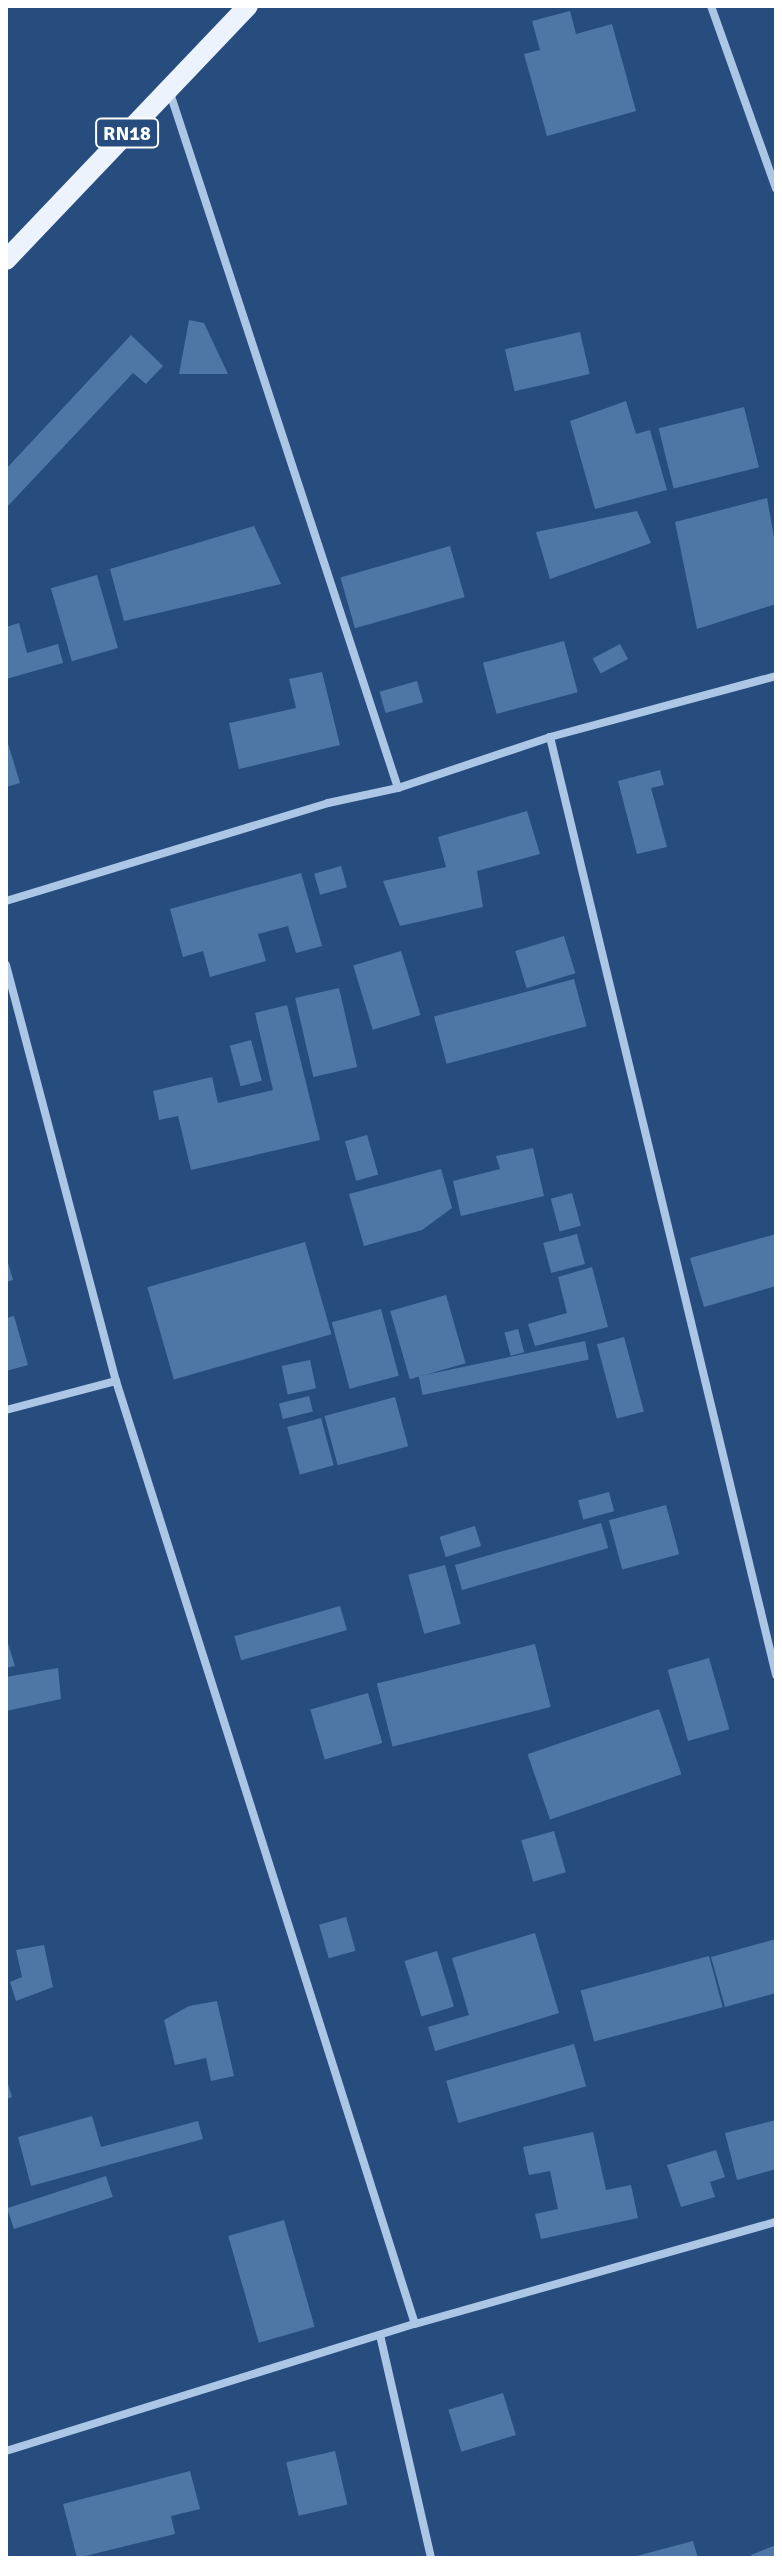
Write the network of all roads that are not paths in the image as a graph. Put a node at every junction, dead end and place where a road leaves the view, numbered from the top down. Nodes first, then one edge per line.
1 (248, 6) edge
2 (711, 6) edge
3 (169, 89) junction
4 (776, 189) edge
5 (6, 260) edge
6 (776, 676) edge
7 (550, 737) junction
8 (398, 788) junction
9 (6, 901) edge
10 (6, 965) edge
11 (116, 1381) junction
12 (6, 1410) edge
13 (776, 1675) edge
14 (776, 2222) edge
15 (415, 2324) junction
16 (380, 2335) junction
17 (6, 2451) edge
18 (431, 2558) edge

1 - 3 main road, RN18
2 - 4 street
3 - 5 main road, RN18
3 - 8 street
6 - 7 street
7 - 8 street
7 - 13 street
8 - 9 street
10 - 11 street
11 - 12 street
11 - 15 street
14 - 15 street
15 - 16 street
16 - 17 street
16 - 18 street

